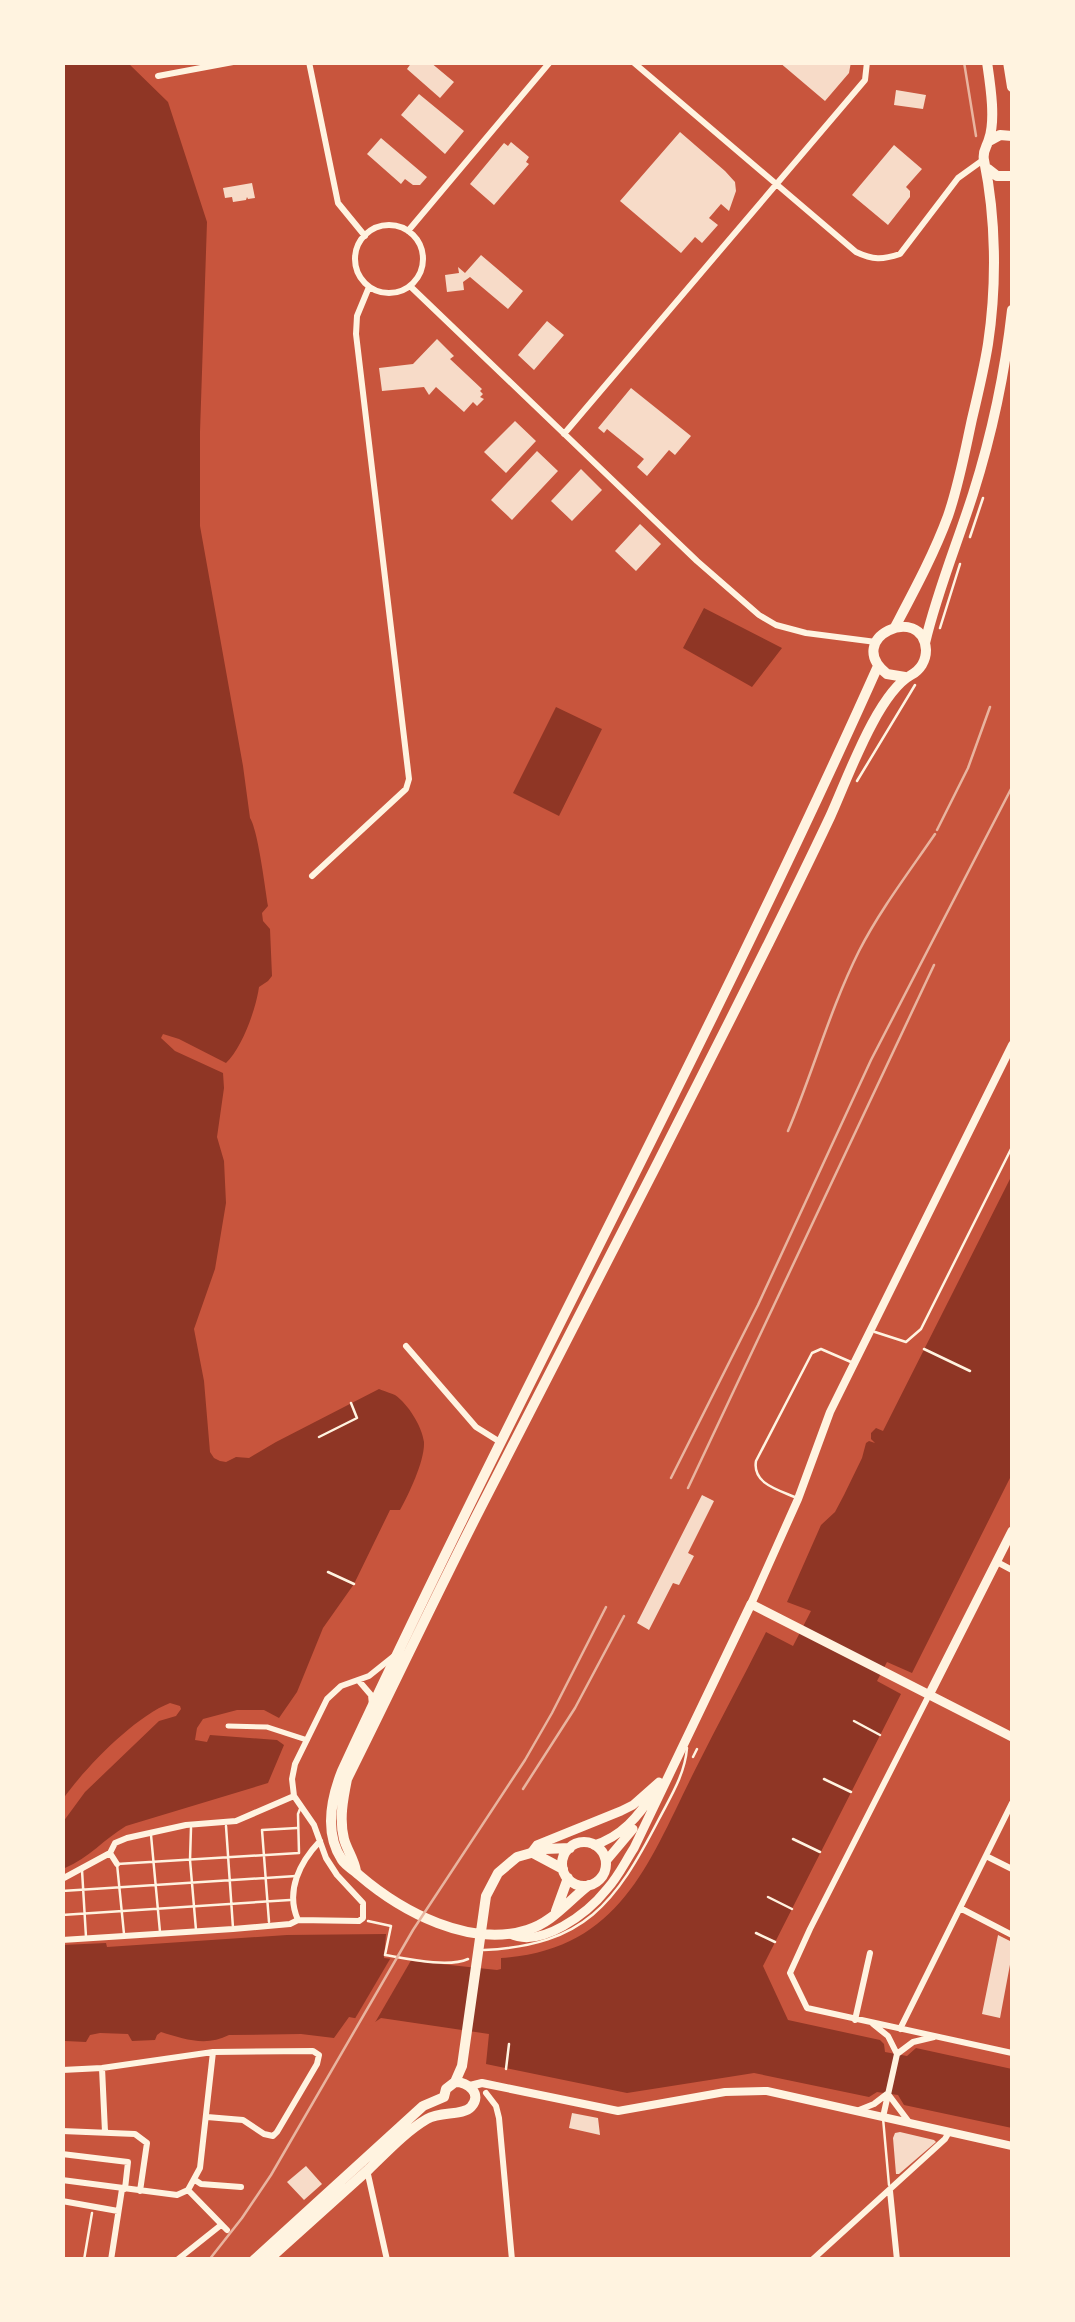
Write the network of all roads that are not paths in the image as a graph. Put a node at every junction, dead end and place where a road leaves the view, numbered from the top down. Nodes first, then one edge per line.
1 (234, 62) edge
2 (308, 62) edge
3 (550, 62) edge
4 (634, 62) edge
5 (867, 62) edge
6 (987, 62) edge
7 (1008, 62) edge
8 (158, 76) dead end
9 (1012, 87) edge
10 (1012, 136) edge
11 (989, 140) junction
12 (985, 164) junction
13 (1012, 176) edge
14 (776, 184) junction
15 (408, 231) junction
16 (364, 236) junction
17 (410, 286) junction
18 (369, 287) junction
19 (1012, 310) edge
20 (564, 434) junction
21 (895, 627) junction
22 (876, 642) junction
23 (924, 644) junction
24 (878, 666) junction
25 (905, 677) junction
26 (312, 876) dead end
27 (1012, 1045) edge
28 (1012, 1148) edge
29 (869, 1330) junction
30 (406, 1346) dead end
31 (854, 1363) junction
32 (500, 1442) junction
33 (512, 1448) junction
34 (798, 1499) junction
35 (1012, 1531) edge
36 (997, 1562) junction
37 (1012, 1570) edge
38 (751, 1604) junction
39 (399, 1652) junction
40 (720, 1672) junction
41 (369, 1676) junction
42 (362, 1683) junction
43 (387, 1690) junction
44 (929, 1695) junction
45 (372, 1706) junction
46 (228, 1726) dead end
47 (1012, 1737) edge
48 (306, 1740) junction
49 (686, 1740) junction
50 (659, 1782) junction
51 (294, 1796) junction
52 (1012, 1803) edge
53 (302, 1806) junction
54 (651, 1808) junction
55 (226, 1824) junction
56 (192, 1826) junction
57 (298, 1828) junction
58 (151, 1833) junction
59 (320, 1841) junction
60 (594, 1844) junction
61 (570, 1848) junction
62 (531, 1852) junction
63 (110, 1853) junction
64 (264, 1855) junction
65 (986, 1856) junction
66 (229, 1857) junction
67 (190, 1860) junction
68 (606, 1861) junction
69 (154, 1862) junction
70 (117, 1864) junction
71 (82, 1868) junction
72 (1012, 1870) edge
73 (356, 1872) junction
74 (565, 1874) junction
75 (296, 1876) junction
76 (266, 1878) junction
77 (62, 1879) edge
78 (230, 1881) junction
79 (191, 1883) junction
80 (589, 1885) junction
81 (156, 1886) junction
82 (119, 1888) junction
83 (62, 1890) edge
84 (84, 1890) junction
85 (293, 1900) junction
86 (268, 1901) junction
87 (232, 1904) junction
88 (194, 1906) junction
89 (960, 1908) junction
90 (158, 1909) junction
91 (122, 1912) junction
92 (556, 1912) junction
93 (85, 1914) junction
94 (62, 1915) edge
95 (298, 1920) junction
96 (269, 1926) junction
97 (233, 1929) junction
98 (196, 1931) junction
99 (160, 1933) junction
100 (510, 1934) junction
101 (1012, 1935) edge
102 (124, 1936) junction
103 (86, 1938) junction
104 (62, 1940) edge
105 (870, 1952) dead end
106 (477, 1957) junction
107 (855, 2020) junction
108 (872, 2023) junction
109 (900, 2029) junction
110 (940, 2036) junction
111 (213, 2052) junction
112 (1012, 2053) edge
113 (897, 2054) junction
114 (102, 2068) junction
115 (62, 2070) edge
116 (463, 2083) junction
117 (498, 2086) junction
118 (888, 2093) junction
119 (480, 2096) junction
120 (444, 2097) junction
121 (453, 2111) junction
122 (858, 2111) junction
123 (883, 2117) junction
124 (207, 2118) junction
125 (909, 2122) junction
126 (62, 2130) edge
127 (105, 2132) junction
128 (949, 2132) junction
129 (1012, 2146) edge
130 (62, 2154) edge
131 (368, 2170) junction
132 (62, 2180) edge
133 (195, 2180) junction
134 (241, 2187) dead end
135 (123, 2189) junction
136 (188, 2190) junction
137 (890, 2190) junction
138 (140, 2191) junction
139 (62, 2201) edge
140 (118, 2211) junction
141 (260, 2259) edge
142 (112, 2260) edge
143 (177, 2260) edge
144 (388, 2260) edge
145 (512, 2260) edge
146 (812, 2260) edge
147 (897, 2260) edge

1 - 8 street
2 - 16 street
3 - 15 street
4 - 14 street
5 - 14 street
6 - 11 main road
7 - 9 main road
10 - 11 main road
11 - 12 main road
12 - 13 main road
12 - 14 street
12 - 21 main road
14 - 20 street
15 - 16 street
15 - 17 street
16 - 18 street
17 - 18 street
17 - 20 street
18 - 26 street
19 - 23 main road
20 - 22 street
21 - 22 main road
21 - 23 main road
22 - 24 main road
23 - 25 main road
24 - 25 main road
24 - 32 main road
25 - 33 main road
27 - 29 street
28 - 29 lane
29 - 31 street
30 - 32 street
31 - 34 street
31 - 34 lane
32 - 33 main road
32 - 39 main road
33 - 43 main road
34 - 38 street
35 - 36 main road
36 - 37 street
36 - 44 main road
38 - 40 main road
38 - 44 main road
39 - 41 street
39 - 43 main road
40 - 49 main road
40 - 50 main road
41 - 42 street
41 - 43 street
42 - 43 street
42 - 45 street
42 - 48 street
43 - 45 main road
43 - 73 main road
44 - 47 main road
44 - 107 street
45 - 73 main road
46 - 48 street
48 - 51 street
49 - 54 main road
49 - 106 lane
50 - 60 main road
50 - 62 main road
51 - 53 street
51 - 55 street
52 - 65 street
53 - 57 lane
53 - 59 street
54 - 68 main road
54 - 100 main road
55 - 56 street
55 - 66 lane
56 - 58 street
56 - 67 lane
57 - 64 lane
57 - 64 lane
58 - 63 street
58 - 69 lane
59 - 75 street
59 - 95 street
60 - 61 main road
60 - 68 main road
61 - 62 main road
61 - 74 main road
62 - 74 main road
62 - 106 main road
63 - 70 street
63 - 71 street
64 - 66 lane
64 - 76 lane
65 - 72 street
65 - 89 street
66 - 67 lane
66 - 78 lane
67 - 69 lane
67 - 79 lane
68 - 80 main road
69 - 70 lane
69 - 81 lane
70 - 82 lane
71 - 77 street
71 - 84 lane
73 - 100 main road
74 - 80 main road
74 - 92 main road
75 - 76 lane
75 - 85 street
76 - 78 lane
76 - 86 lane
78 - 79 lane
78 - 87 lane
79 - 81 lane
79 - 88 lane
80 - 92 main road
81 - 82 lane
81 - 90 lane
82 - 84 lane
82 - 91 lane
83 - 84 lane
84 - 93 lane
85 - 86 lane
85 - 95 street
86 - 87 lane
86 - 96 lane
87 - 88 lane
87 - 97 lane
88 - 90 lane
88 - 98 lane
89 - 101 street
89 - 109 street
90 - 91 lane
90 - 99 lane
91 - 93 lane
91 - 102 lane
92 - 100 main road
93 - 94 lane
93 - 103 lane
95 - 96 street
96 - 97 street
97 - 98 street
98 - 99 street
99 - 102 street
102 - 103 street
103 - 104 street
105 - 107 street
106 - 116 main road
107 - 108 street
108 - 109 street
108 - 113 street
109 - 110 street
110 - 112 street
110 - 113 street
111 - 114 street
111 - 124 street
111 - 124 street
113 - 118 street
114 - 115 street
114 - 127 street
116 - 117 street
116 - 119 main road
116 - 120 main road
117 - 119 street
117 - 122 street
118 - 122 street
118 - 123 street
118 - 125 street
119 - 121 main road
119 - 145 street
120 - 121 main road
120 - 141 main road
121 - 131 main road
122 - 123 street
123 - 125 street
123 - 137 lane
124 - 133 street
125 - 128 street
126 - 127 street
127 - 138 street
128 - 129 street
128 - 137 street
130 - 135 street
131 - 141 main road
131 - 144 street
132 - 135 street
133 - 134 street
133 - 136 street
135 - 138 street
135 - 140 street
136 - 138 street
136 - 143 street
137 - 146 street
137 - 147 street
139 - 140 street
140 - 142 street

